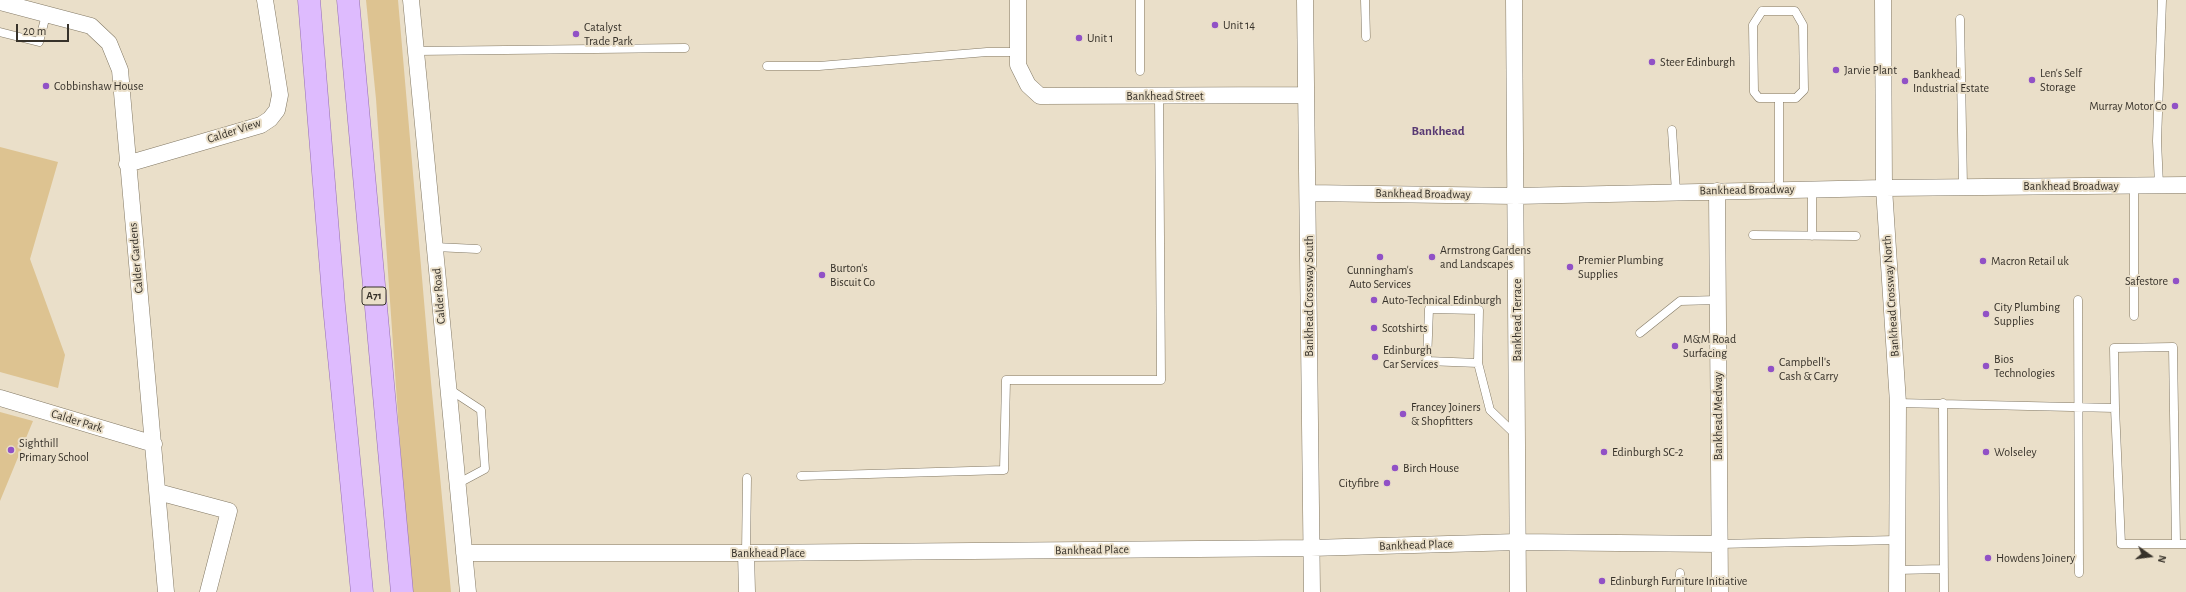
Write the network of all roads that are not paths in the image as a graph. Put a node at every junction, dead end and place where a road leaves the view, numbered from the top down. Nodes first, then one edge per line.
1 (266, 0) edge
2 (309, 0) edge
3 (348, 0) edge
4 (411, 0) edge
5 (1018, 0) edge
6 (1140, 0) edge
7 (1305, 0) edge
8 (1366, 0) edge
9 (1514, 0) edge
10 (1883, 0) edge
11 (2162, 0) edge
12 (0, 2) edge
13 (46, 15) junction
14 (1960, 19) dead end
15 (0, 32) edge
16 (1366, 37) dead end
17 (686, 48) dead end
18 (416, 51) junction
19 (1018, 52) junction
20 (767, 66) dead end
21 (1140, 71) dead end
22 (1306, 95) junction
23 (1159, 96) junction
24 (1780, 98) junction
25 (1672, 130) dead end
26 (127, 164) junction
27 (2159, 185) junction
28 (2186, 185) edge
29 (2134, 186) junction
30 (1963, 187) junction
31 (1884, 188) junction
32 (1812, 189) junction
33 (1779, 190) junction
34 (1717, 191) junction
35 (1676, 192) junction
36 (1308, 193) junction
37 (1516, 196) junction
38 (1753, 235) dead end
39 (1812, 236) junction
40 (1856, 236) dead end
41 (435, 247) junction
42 (477, 248) dead end
43 (1718, 300) junction
44 (2078, 300) dead end
45 (2134, 316) dead end
46 (1640, 333) dead end
47 (1478, 363) junction
48 (448, 388) junction
49 (0, 398) edge
50 (1898, 403) junction
51 (1943, 403) junction
52 (2080, 408) junction
53 (2116, 408) junction
54 (1517, 436) junction
55 (154, 444) junction
56 (801, 476) dead end
57 (747, 478) dead end
58 (457, 484) junction
59 (158, 492) junction
60 (1896, 540) junction
61 (1517, 542) junction
62 (1719, 544) junction
63 (2176, 544) junction
64 (2186, 544) edge
65 (1311, 548) junction
66 (464, 553) junction
67 (746, 554) junction
68 (1944, 569) junction
69 (1896, 570) junction
70 (1680, 573) dead end
71 (2079, 573) dead end
72 (166, 592) edge
73 (208, 592) edge
74 (362, 592) edge
75 (402, 592) edge
76 (468, 592) edge
77 (747, 592) edge
78 (1312, 592) edge
79 (1518, 592) edge
80 (1680, 592) edge
81 (1720, 592) edge
82 (1897, 592) edge
83 (1944, 592) edge

1 - 26 street, Calder View
2 - 74 main road
3 - 75 main road, A71
4 - 18 street, Calder Road
5 - 19 street
6 - 21 lane
7 - 22 street, Bankhead Crossway South
8 - 16 lane
9 - 37 street, Bankhead Terrace
10 - 31 street, Bankhead Crossway North
11 - 27 lane
12 - 13 street, Calder Gardens
13 - 15 lane
13 - 26 street, Calder Gardens
14 - 30 lane
17 - 18 lane
18 - 41 street, Calder Road
19 - 20 lane
19 - 23 street, Bankhead Street
22 - 23 street, Bankhead Street
22 - 36 street, Bankhead Crossway South
23 - 56 lane
24 - 24 lane
24 - 33 lane
25 - 35 lane
26 - 55 street, Calder Gardens
27 - 28 street, Bankhead Broadway
27 - 29 street, Bankhead Broadway
29 - 30 street, Bankhead Broadway
29 - 45 lane
30 - 31 street, Bankhead Broadway
31 - 32 street, Bankhead Broadway
31 - 50 street, Bankhead Crossway North
32 - 33 street, Bankhead Broadway
32 - 39 lane
33 - 34 street, Bankhead Broadway
34 - 35 street, Bankhead Broadway
34 - 43 street, Bankhead Medway
35 - 37 street, Bankhead Broadway
36 - 37 street, Bankhead Broadway
36 - 65 street, Bankhead Crossway South
37 - 54 street, Bankhead Terrace
38 - 39 lane
39 - 40 lane
41 - 42 lane
41 - 48 street, Calder Road
43 - 46 lane
43 - 62 street, Bankhead Medway
44 - 52 lane
47 - 47 lane
47 - 54 lane
48 - 58 street, Calder Road
48 - 58 lane
49 - 55 street, Calder Park
50 - 51 lane
50 - 60 street, Bankhead Crossway North
51 - 52 lane
51 - 68 lane
52 - 53 lane
52 - 71 lane
53 - 63 lane
53 - 63 lane
54 - 61 street, Bankhead Terrace
55 - 59 street, Calder Gardens
57 - 67 lane
58 - 66 street, Calder Road
59 - 72 street, Calder Gardens
59 - 73 street
60 - 62 lane
60 - 69 street, Bankhead Crossway North
61 - 62 street, Bankhead Place
61 - 65 street, Bankhead Place
61 - 79 street, Bankhead Terrace
62 - 81 street, Bankhead Medway
63 - 64 lane
65 - 67 street, Bankhead Place
65 - 78 street, Bankhead Crossway South
66 - 67 street, Bankhead Place
66 - 76 street, Calder Road
67 - 77 street
68 - 69 lane
68 - 83 lane
69 - 82 street, Bankhead Crossway North
70 - 80 lane

